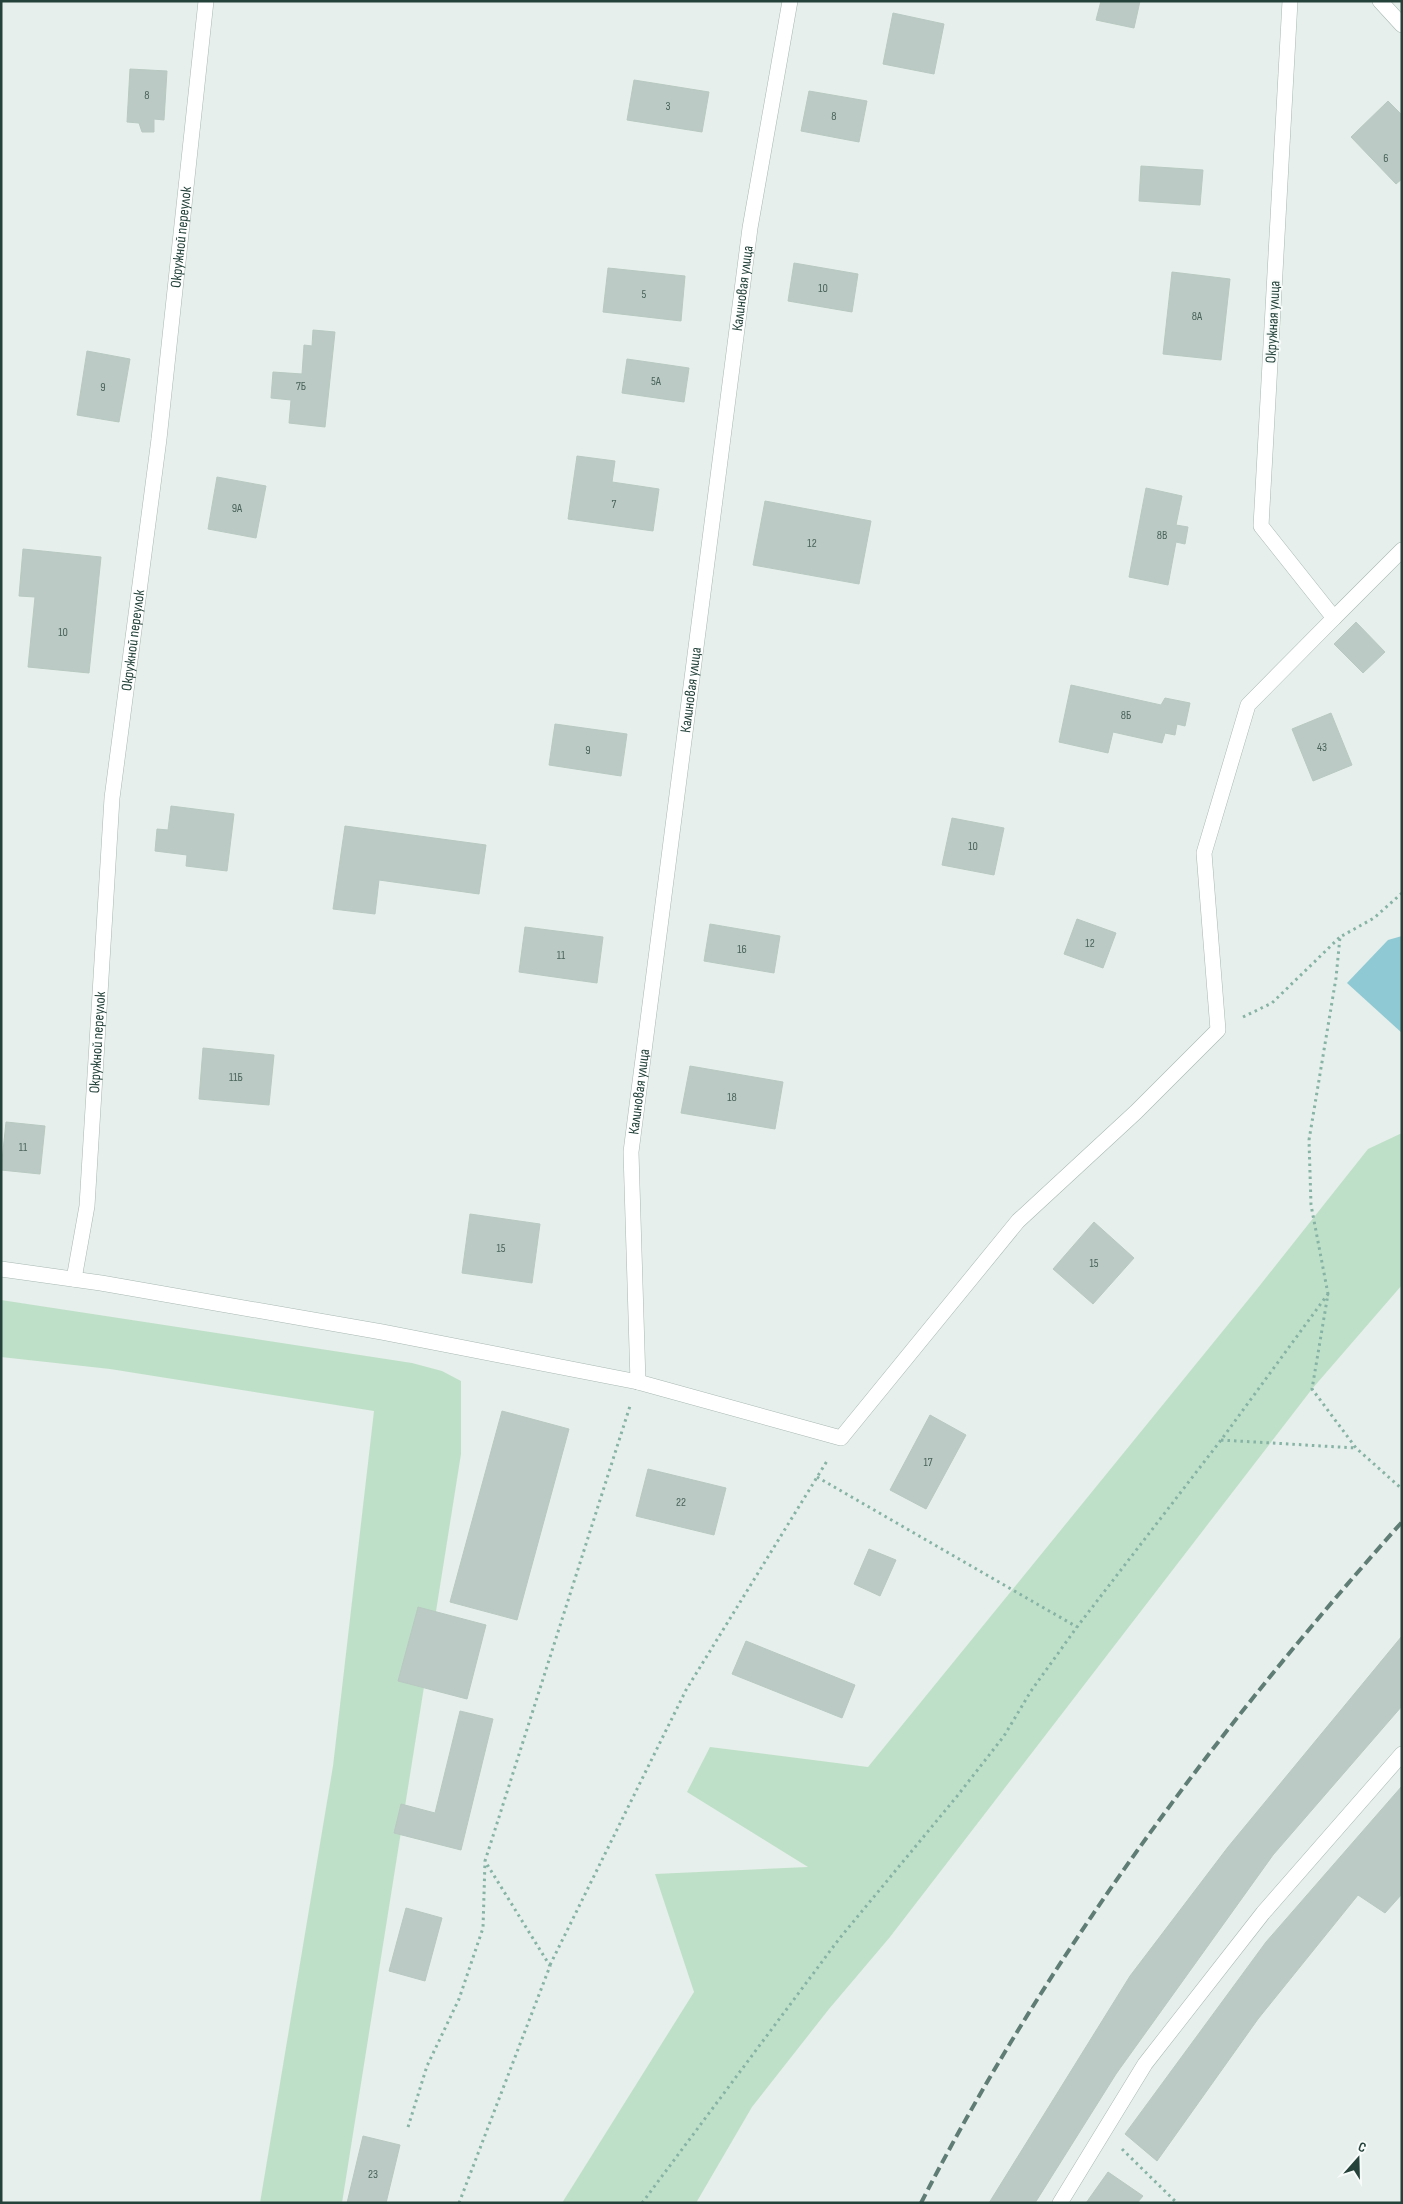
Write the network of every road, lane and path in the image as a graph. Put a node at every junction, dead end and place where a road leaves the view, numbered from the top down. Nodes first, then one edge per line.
1 (206, 1) edge
2 (790, 1) edge
3 (1290, 1) edge
4 (1380, 1) edge
5 (1402, 25) edge
6 (1402, 550) edge
7 (1334, 618) junction
8 (1402, 893) edge
9 (1340, 937) junction
10 (1218, 1030) junction
11 (1, 1269) edge
12 (74, 1279) junction
13 (1328, 1294) junction
14 (638, 1382) junction
15 (841, 1438) junction
16 (1221, 1440) junction
17 (1356, 1448) junction
18 (817, 1477) junction
19 (1402, 1489) edge
20 (1077, 1627) junction
21 (1402, 1754) edge
22 (485, 1861) junction
23 (550, 1966) junction
24 (408, 2127) dead end
25 (1104, 2131) junction
26 (459, 2203) edge
27 (642, 2203) edge
28 (1060, 2203) edge
29 (1177, 2203) edge

1 - 12 street, Окружной переулок
2 - 14 street, Калиновая улица
3 - 7 street, Окружная улица
4 - 5 street
6 - 7 street
7 - 10 street
8 - 9 path
9 - 10 path
9 - 13 path
10 - 15 street
11 - 12 street
12 - 14 street
13 - 16 path
13 - 17 path
14 - 15 street
14 - 22 path
15 - 18 path
16 - 17 path
16 - 20 path
17 - 19 path
18 - 20 path
18 - 23 path
20 - 27 path
21 - 25 street
22 - 23 path
22 - 24 path
23 - 26 path
25 - 28 street
25 - 29 path

